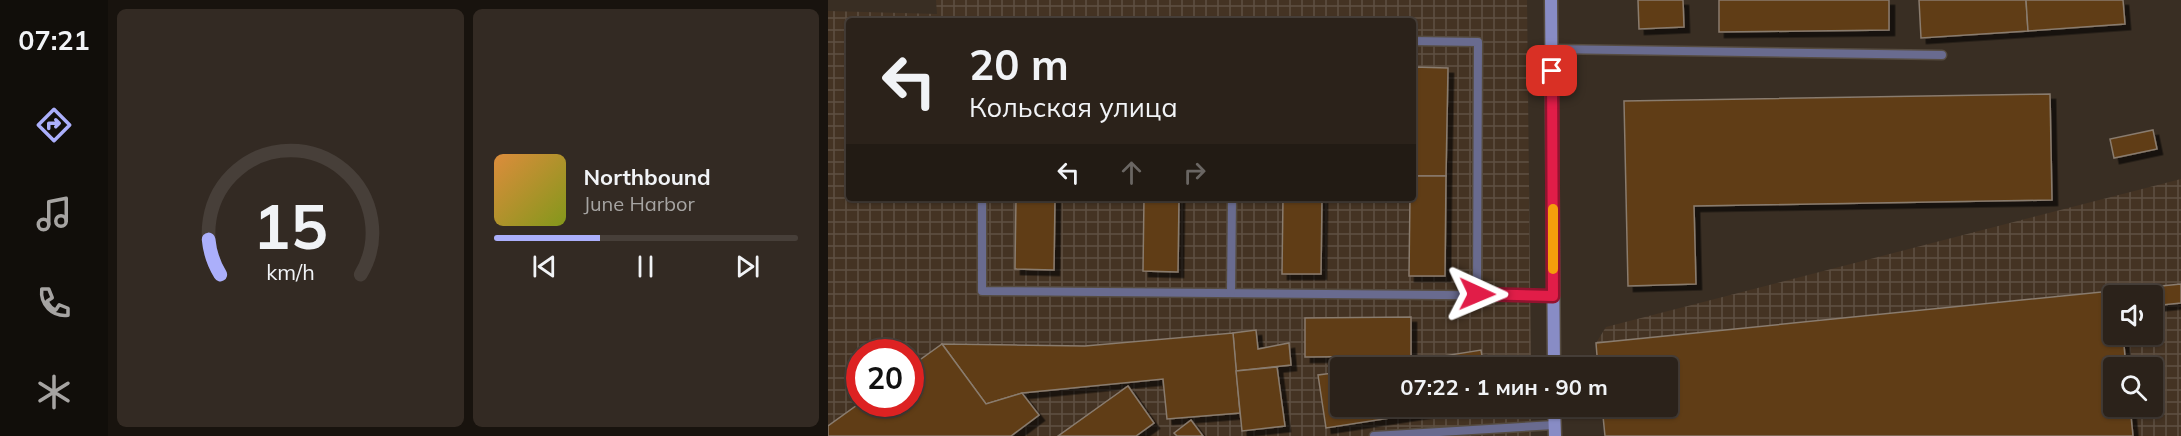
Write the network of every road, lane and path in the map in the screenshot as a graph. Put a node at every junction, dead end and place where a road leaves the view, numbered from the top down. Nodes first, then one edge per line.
1 (1551, 0) edge
2 (1416, 41) edge
3 (1552, 49) junction
4 (1942, 55) dead end
5 (982, 201) edge
6 (1232, 201) edge
7 (1232, 293) junction
8 (1477, 294) junction
9 (1553, 296) junction
10 (1554, 357) edge
11 (1554, 431) edge
12 (1388, 435) edge
13 (1374, 436) edge

1 - 3 main road
2 - 8 lane
3 - 4 lane
3 - 9 main road
5 - 7 lane
6 - 7 lane
7 - 8 lane
8 - 9 lane
9 - 10 main road
11 - 12 lane
12 - 13 lane

